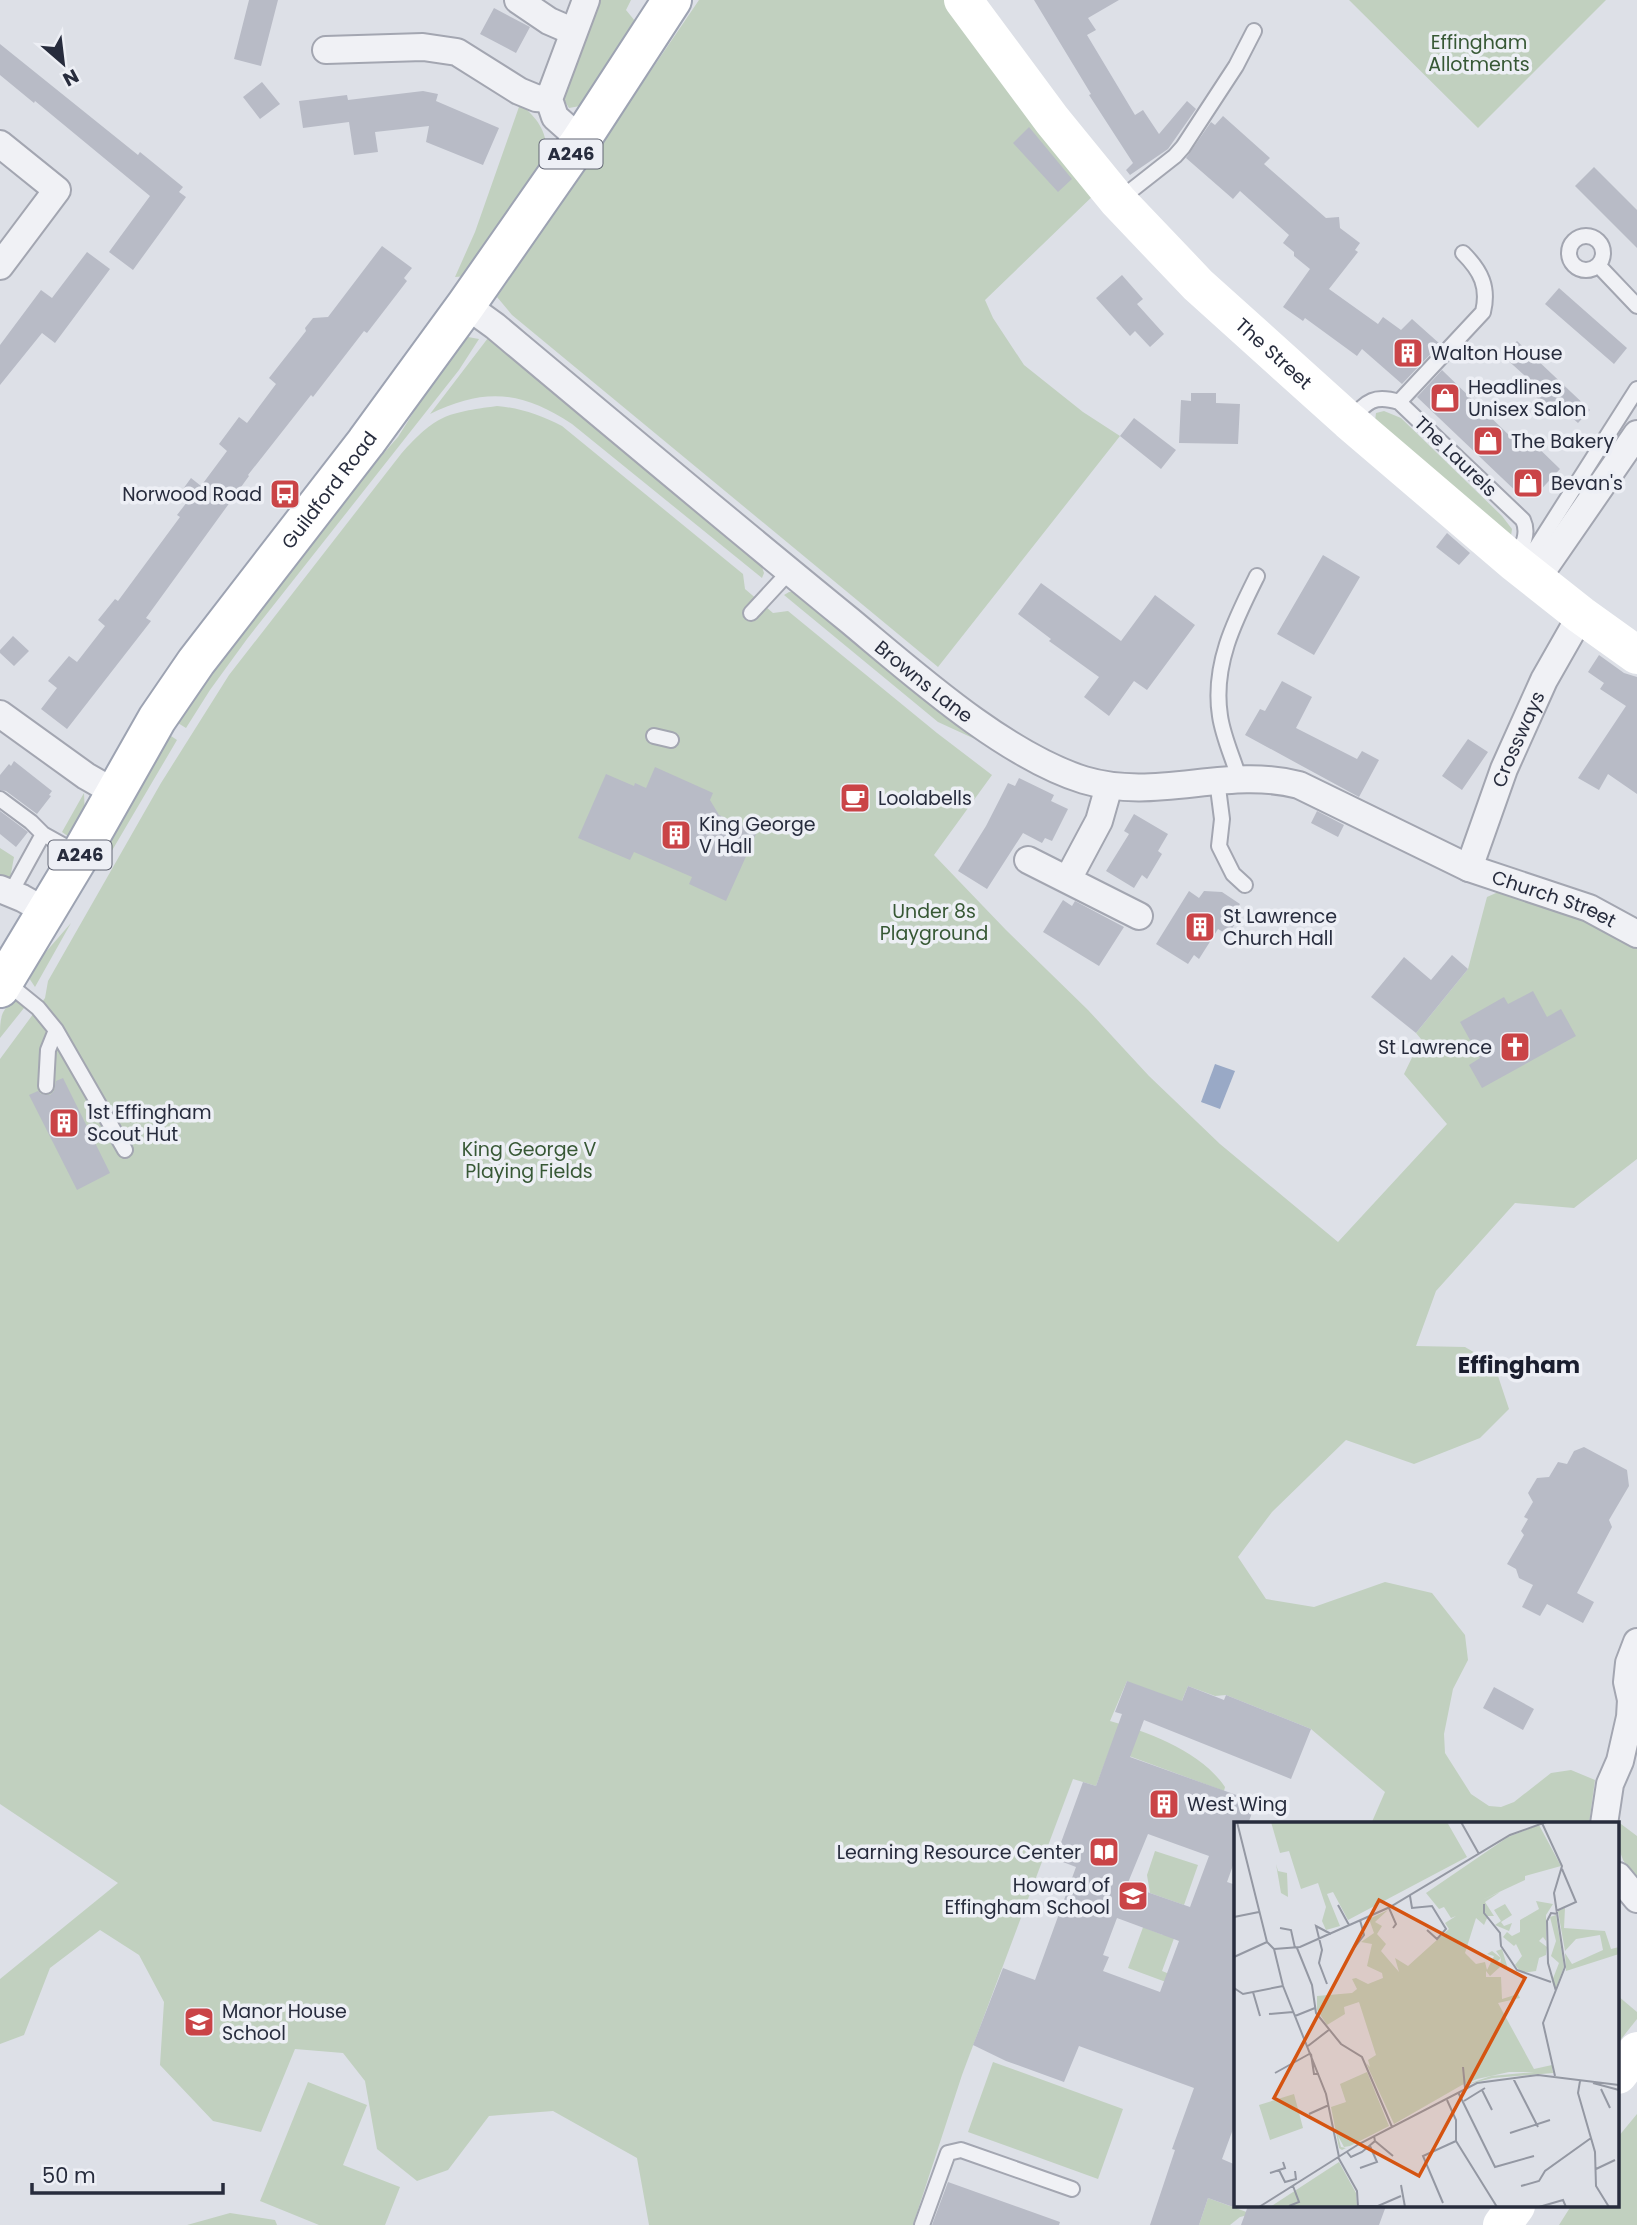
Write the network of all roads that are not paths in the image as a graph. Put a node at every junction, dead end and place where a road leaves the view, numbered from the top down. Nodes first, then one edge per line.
1 (518, 0) edge
2 (586, 0) edge
3 (672, 0) edge
4 (963, 0) edge
5 (572, 31) junction
6 (1254, 31) dead end
7 (326, 50) dead end
8 (549, 99) junction
9 (581, 140) junction
10 (0, 144) edge
11 (1118, 201) junction
12 (1463, 253) dead end
13 (1598, 265) dead end
14 (0, 266) edge
15 (466, 304) junction
16 (1637, 306) edge
17 (1637, 389) edge
18 (1399, 402) junction
19 (1349, 421) junction
20 (1637, 434) edge
21 (1524, 570) junction
22 (789, 572) junction
23 (1257, 576) dead end
24 (751, 613) dead end
25 (1581, 615) junction
26 (1637, 655) edge
27 (0, 714) edge
28 (654, 736) dead end
29 (671, 740) dead end
30 (1228, 779) junction
31 (1109, 786) junction
32 (114, 792) junction
33 (0, 799) edge
34 (43, 834) junction
35 (80, 855) junction
36 (1028, 860) dead end
37 (1469, 868) junction
38 (1068, 879) junction
39 (1245, 884) dead end
40 (5, 891) edge
41 (47, 912) junction
42 (1139, 916) dead end
43 (1637, 934) edge
44 (2, 985) edge
45 (56, 1030) junction
46 (46, 1086) dead end
47 (125, 1150) dead end
48 (1637, 1642) edge
49 (1604, 1822) edge
50 (1620, 1878) edge
51 (1637, 1899) edge
52 (1637, 2050) edge
53 (1620, 2072) edge
54 (1072, 2189) dead end
55 (922, 2225) edge

1 - 5 street
2 - 5 street
3 - 9 main road, Guildford Road / A246
4 - 11 main road, The Street
5 - 8 street
6 - 11 lane
7 - 8 street
8 - 9 street
9 - 15 main road, Guildford Road / A246
10 - 14 street
11 - 19 main road, The Street
12 - 18 lane
13 - 16 lane
15 - 22 street, Browns Lane
15 - 32 main road, Guildford Road / A246
17 - 21 lane
18 - 19 lane, The Laurels
18 - 21 lane, The Laurels
19 - 21 main road, The Street
20 - 21 street
21 - 25 main road, The Street
22 - 24 lane
22 - 31 street, Browns Lane
23 - 30 lane
25 - 26 main road, The Street
25 - 37 street, Crossways
27 - 32 street
28 - 29 lane
30 - 31 street, Browns Lane
30 - 37 street, Browns Lane
30 - 39 lane
31 - 38 street
32 - 35 main road, Guildford Road / A246
33 - 34 lane
34 - 35 lane
34 - 40 lane
35 - 41 main road, Guildford Road / A246
36 - 38 street
37 - 43 street, Church Street
38 - 42 street
40 - 41 street
41 - 44 main road, Guildford Road / A246
44 - 45 lane
45 - 46 lane
45 - 47 lane
48 - 49 street
50 - 51 street
52 - 53 main road
54 - 55 lane

